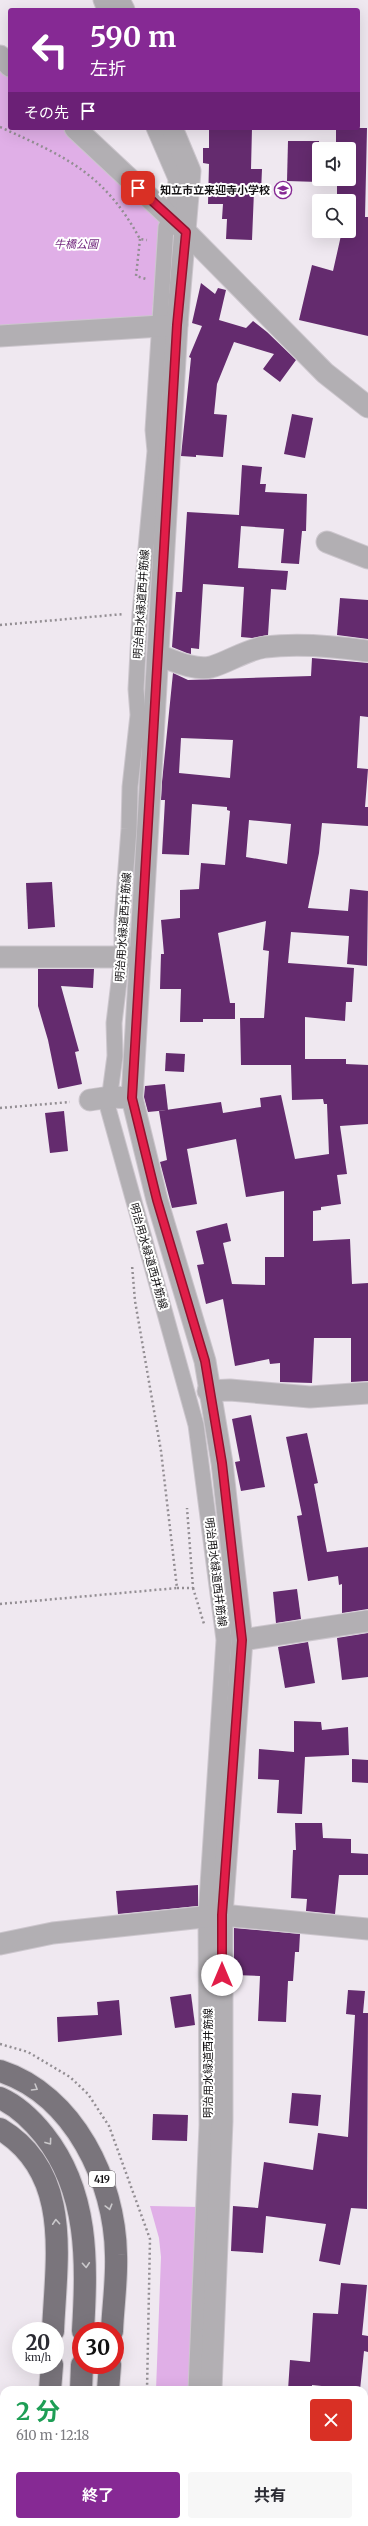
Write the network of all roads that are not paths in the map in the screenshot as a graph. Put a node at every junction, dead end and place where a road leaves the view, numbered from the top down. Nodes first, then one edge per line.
1 (0, 56) edge
2 (8, 64) edge
3 (77, 130) edge
4 (155, 130) edge
5 (173, 130) edge
6 (170, 218) junction
7 (186, 232) junction
8 (168, 326) junction
9 (0, 336) edge
10 (368, 408) edge
11 (327, 542) dead end
12 (368, 558) edge
13 (368, 651) edge
14 (158, 655) junction
15 (0, 957) edge
16 (131, 957) junction
17 (132, 1098) junction
18 (100, 1099) junction
19 (208, 1391) junction
20 (368, 1393) edge
21 (368, 1621) edge
22 (242, 1640) junction
23 (214, 1915) junction
24 (368, 1929) edge
25 (0, 1944) edge
26 (0, 2071) edge
27 (0, 2098) edge
28 (0, 2129) edge
29 (53, 2322) edge
30 (84, 2322) edge
31 (112, 2322) edge
32 (51, 2374) edge
33 (82, 2374) edge
34 (109, 2374) edge
35 (50, 2386) edge
36 (81, 2386) edge
37 (108, 2386) edge
38 (196, 2386) edge
39 (211, 2386) edge

1 - 2 street
3 - 6 street
4 - 6 street, 明治用水緑道西井筋線
5 - 7 street
6 - 7 street
6 - 8 street, 明治用水緑道西井筋線
7 - 8 street
7 - 10 street
8 - 9 street
8 - 14 street
8 - 16 street, 明治用水緑道西井筋線
11 - 12 street
13 - 14 street
14 - 16 street
15 - 16 street
16 - 17 street
16 - 18 street, 明治用水緑道西井筋線
17 - 18 street
17 - 19 street
18 - 23 street, 明治用水緑道西井筋線
19 - 20 street
19 - 22 street
21 - 22 street
22 - 23 street
23 - 24 street
23 - 25 street
23 - 38 street, 明治用水緑道西井筋線
23 - 39 street
26 -> 31 highway, 419
27 -> 30 highway, 419
29 -> 28 highway
32 - 35 highway
33 - 36 highway
34 - 37 highway

